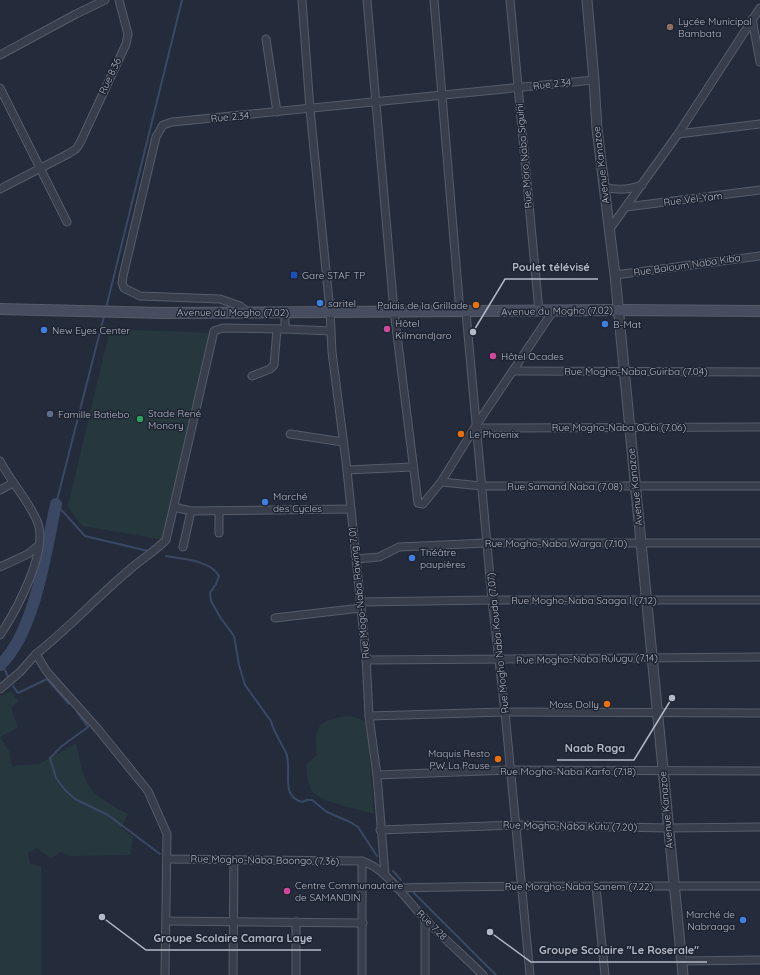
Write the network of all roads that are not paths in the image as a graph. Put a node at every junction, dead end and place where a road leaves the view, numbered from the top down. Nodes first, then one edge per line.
1 (105, 0) edge
2 (119, 0) edge
3 (302, 0) edge
4 (367, 0) edge
5 (434, 0) edge
6 (510, 0) edge
7 (586, 0) edge
8 (760, 8) edge
9 (752, 19) junction
10 (266, 39) dead end
11 (0, 55) edge
12 (760, 59) edge
13 (594, 80) junction
14 (0, 88) edge
15 (518, 88) junction
16 (442, 96) junction
17 (375, 103) junction
18 (310, 109) junction
19 (276, 112) junction
20 (760, 124) edge
21 (678, 134) junction
22 (41, 168) junction
23 (642, 185) junction
24 (604, 187) junction
25 (0, 190) edge
26 (760, 190) edge
27 (626, 207) junction
28 (67, 222) dead end
29 (609, 230) junction
30 (760, 256) edge
31 (614, 275) junction
32 (0, 309) edge
33 (618, 310) junction
34 (330, 311) junction
35 (394, 311) junction
36 (539, 311) junction
37 (553, 311) junction
38 (760, 311) edge
39 (248, 312) junction
40 (285, 312) junction
41 (463, 312) junction
42 (277, 329) junction
43 (285, 330) junction
44 (330, 331) junction
45 (513, 371) junction
46 (623, 371) junction
47 (760, 372) edge
48 (252, 376) dead end
49 (477, 426) junction
50 (629, 427) junction
51 (760, 427) edge
52 (290, 434) dead end
53 (343, 442) junction
54 (0, 462) edge
55 (412, 467) junction
56 (347, 470) junction
57 (441, 482) junction
58 (13, 483) junction
59 (482, 486) junction
60 (635, 486) junction
61 (760, 486) edge
62 (0, 490) edge
63 (174, 507) junction
64 (351, 509) junction
65 (191, 511) junction
66 (219, 511) junction
67 (219, 533) dead end
68 (487, 543) junction
69 (641, 543) junction
70 (760, 543) edge
71 (38, 546) junction
72 (183, 547) dead end
73 (356, 559) junction
74 (0, 567) edge
75 (492, 600) junction
76 (646, 600) junction
77 (760, 600) edge
78 (360, 605) junction
79 (275, 618) dead end
80 (0, 635) edge
81 (36, 654) junction
82 (760, 658) edge
83 (651, 659) junction
84 (366, 660) junction
85 (500, 660) junction
86 (0, 689) edge
87 (505, 712) junction
88 (657, 713) junction
89 (760, 713) edge
90 (369, 716) junction
91 (511, 770) junction
92 (663, 771) junction
93 (760, 771) edge
94 (377, 775) junction
95 (514, 825) junction
96 (760, 827) edge
97 (668, 828) junction
98 (380, 830) junction
99 (168, 859) junction
100 (234, 860) junction
101 (362, 861) junction
102 (385, 875) junction
103 (522, 884) junction
104 (596, 886) junction
105 (673, 886) junction
106 (760, 886) edge
107 (397, 888) junction
108 (166, 920) junction
109 (426, 920) junction
110 (234, 922) junction
111 (296, 922) junction
112 (363, 923) junction
113 (760, 960) edge
114 (682, 961) junction
115 (165, 975) edge
116 (233, 975) edge
117 (296, 975) edge
118 (362, 975) edge
119 (425, 975) edge
120 (483, 975) edge
121 (530, 975) edge
122 (606, 975) edge
123 (683, 975) edge

1 - 11 street
2 - 22 street, Rue 8.36
3 - 18 street, Rue Mogo-Naba Rawing 7.01
4 - 17 street
5 - 16 street, Rue Mogho Naba Kouda (7.07)
6 - 15 street, Rue Moro Naba Siguini
7 - 13 street, Avenue Kanazoe
8 - 9 street
9 - 12 street
9 - 21 street
10 - 19 street
13 - 15 street, Rue 2.34
13 - 24 street, Avenue Kanazoe
14 - 22 street
15 - 16 street, Rue 2.34
15 - 36 street, Rue Moro Naba Siguini
16 - 17 street, Rue 2.34
16 - 41 street, Rue Mogho Naba Kouda (7.07)
17 - 18 street, Rue 2.34
17 - 35 street
18 - 19 street, Rue 2.34
18 - 34 street, Rue Mogo-Naba Rawing 7.01
19 - 39 street, Rue 2.34
20 - 21 street
21 - 23 street
22 - 25 street
22 - 28 street
23 - 24 street
23 - 27 street
24 - 29 street, Avenue Kanazoe
26 - 27 street, Rue Vel-Yam
27 - 29 street
29 - 31 street, Avenue Kanazoe
30 - 31 street, Rue Baloum Naba Kiba
31 - 33 street, Avenue Kanazoe
32 - 39 main road, Avenue du Mogho (7.02)
33 - 37 main road, Avenue du Mogho (7.02)
33 - 38 main road, Avenue du Mogho (7.02)
33 - 46 street, Avenue Kanazoe
34 - 35 main road, Avenue du Mogho (7.02)
34 - 40 main road, Avenue du Mogho (7.02)
34 - 44 street, Rue Mogo-Naba Rawing 7.01
35 - 41 main road, Avenue du Mogho (7.02)
35 - 55 street
36 - 37 main road, Avenue du Mogho (7.02)
36 - 41 main road, Avenue du Mogho (7.02)
37 - 45 street
39 - 40 main road, Avenue du Mogho (7.02)
40 - 43 street
41 - 49 street, Rue Mogho Naba Kouda (7.07)
42 - 43 street
42 - 48 street
42 - 63 street
43 - 44 street
44 - 53 street, Rue Mogo-Naba Rawing 7.01
45 - 46 street, Rue Mogho-Naba Guirba (7.04)
45 - 49 street
46 - 47 street, Rue Mogho-Naba Guirba (7.04)
46 - 50 street, Avenue Kanazoe
49 - 50 street, Rue Mogho-Naba Oubi (7.06)
49 - 57 street
49 - 59 street, Rue Mogho Naba Kouda (7.07)
50 - 51 street, Rue Mogho-Naba Oubi (7.06)
50 - 60 street, Avenue Kanazoe
52 - 53 street
53 - 56 street, Rue Mogo-Naba Rawing 7.01
54 - 58 street
55 - 56 street
55 - 57 street
56 - 64 street, Rue Mogo-Naba Rawing 7.01
57 - 59 street, Rue Samand Naba (7.08)
58 - 62 street
58 - 71 street
59 - 60 street, Rue Samand Naba (7.08)
59 - 68 street, Rue Mogho Naba Kouda (7.07)
60 - 61 street, Rue Samand Naba (7.08)
60 - 69 street, Avenue Kanazoe
63 - 65 street
63 - 81 street
64 - 66 street
64 - 73 street, Rue Mogo-Naba Rawing 7.01
65 - 66 street
65 - 72 street
66 - 67 street
68 - 69 street, Rue Mogho-Naba Warga (7.10)
68 - 73 street, Rue Mogho-Naba Warga (7.10)
68 - 75 street, Rue Mogho Naba Kouda (7.07)
69 - 70 street, Rue Mogho-Naba Warga (7.10)
69 - 76 street, Avenue Kanazoe
71 - 74 street
71 - 80 street
73 - 78 street, Rue Mogo-Naba Rawing 7.01
75 - 76 street, Rue Mogho-Naba Saaga I (7.12)
75 - 78 street, Rue Mogho-Naba Saaga I (7.12)
75 - 85 street, Rue Mogho Naba Kouda (7.07)
76 - 77 street, Rue Mogho-Naba Saaga I (7.12)
76 - 83 street, Avenue Kanazoe
78 - 79 street, Rue Mogho-Naba Saaga I (7.12)
78 - 84 street, Rue Mogo-Naba Rawing 7.01
81 - 86 street
81 - 99 street
82 - 83 street, Rue Mogho-Naba Rulugu (7.14)
83 - 85 street, Rue Mogho-Naba Rulugu (7.14)
83 - 88 street, Avenue Kanazoe
84 - 85 street, Rue Mogho-Naba Rulugu (7.14)
84 - 90 street, Rue Mogo-Naba Rawing 7.01
85 - 87 street, Rue Mogho Naba Kouda (7.07)
87 - 88 street
87 - 90 street
87 - 91 street, Rue Mogho Naba Kouda (7.07)
88 - 89 street
88 - 92 street, Avenue Kanazoe
90 - 94 street, Rue Mogo-Naba Rawing 7.01
91 - 92 street, Rue Mogho-Naba Karfo (7.18)
91 - 94 street, Rue Mogho-Naba Karfo (7.18)
91 - 95 street, Rue Mogho Naba Kouda (7.07)
92 - 93 street, Rue Mogho-Naba Karfo (7.18)
92 - 97 street, Avenue Kanazoe
94 - 98 street, Rue Mogo-Naba Rawing 7.01
95 - 97 street, Rue Mogho-Naba Kutu (7.20)
95 - 98 street, Rue Mogho-Naba Kutu (7.20)
95 - 103 street, Rue Mogho Naba Kouda (7.07)
96 - 97 street, Rue Mogho-Naba Kutu (7.20)
97 - 105 street, Avenue Kanazoe
98 - 102 street, Rue Mogo-Naba Rawing 7.01
99 - 100 street, Rue Mogho-Naba Baongo (7.36)
99 - 108 street
100 - 101 street, Rue Mogho-Naba Baongo (7.36)
100 - 110 street
101 - 102 street, Rue 7.28
101 - 112 street
102 - 107 street, Rue 7.28
103 - 104 street, Rue Morgho-Naba Sanem (7.22)
103 - 107 street, Rue Morgho-Naba Sanem (7.22)
103 - 121 street, Rue Mogho Naba Kouda (7.07)
104 - 105 street, Rue Morgho-Naba Sanem (7.22)
104 - 122 street
105 - 106 street, Rue Morgho-Naba Sanem (7.22)
105 - 114 street, Avenue Kanazoe
107 - 109 street, Rue 7.28
108 - 110 street
108 - 115 street
109 - 119 street
109 - 120 street, Rue 7.28
110 - 111 street
110 - 116 street
111 - 112 street
111 - 117 street
112 - 118 street
113 - 114 street
114 - 123 street, Avenue Kanazoe

